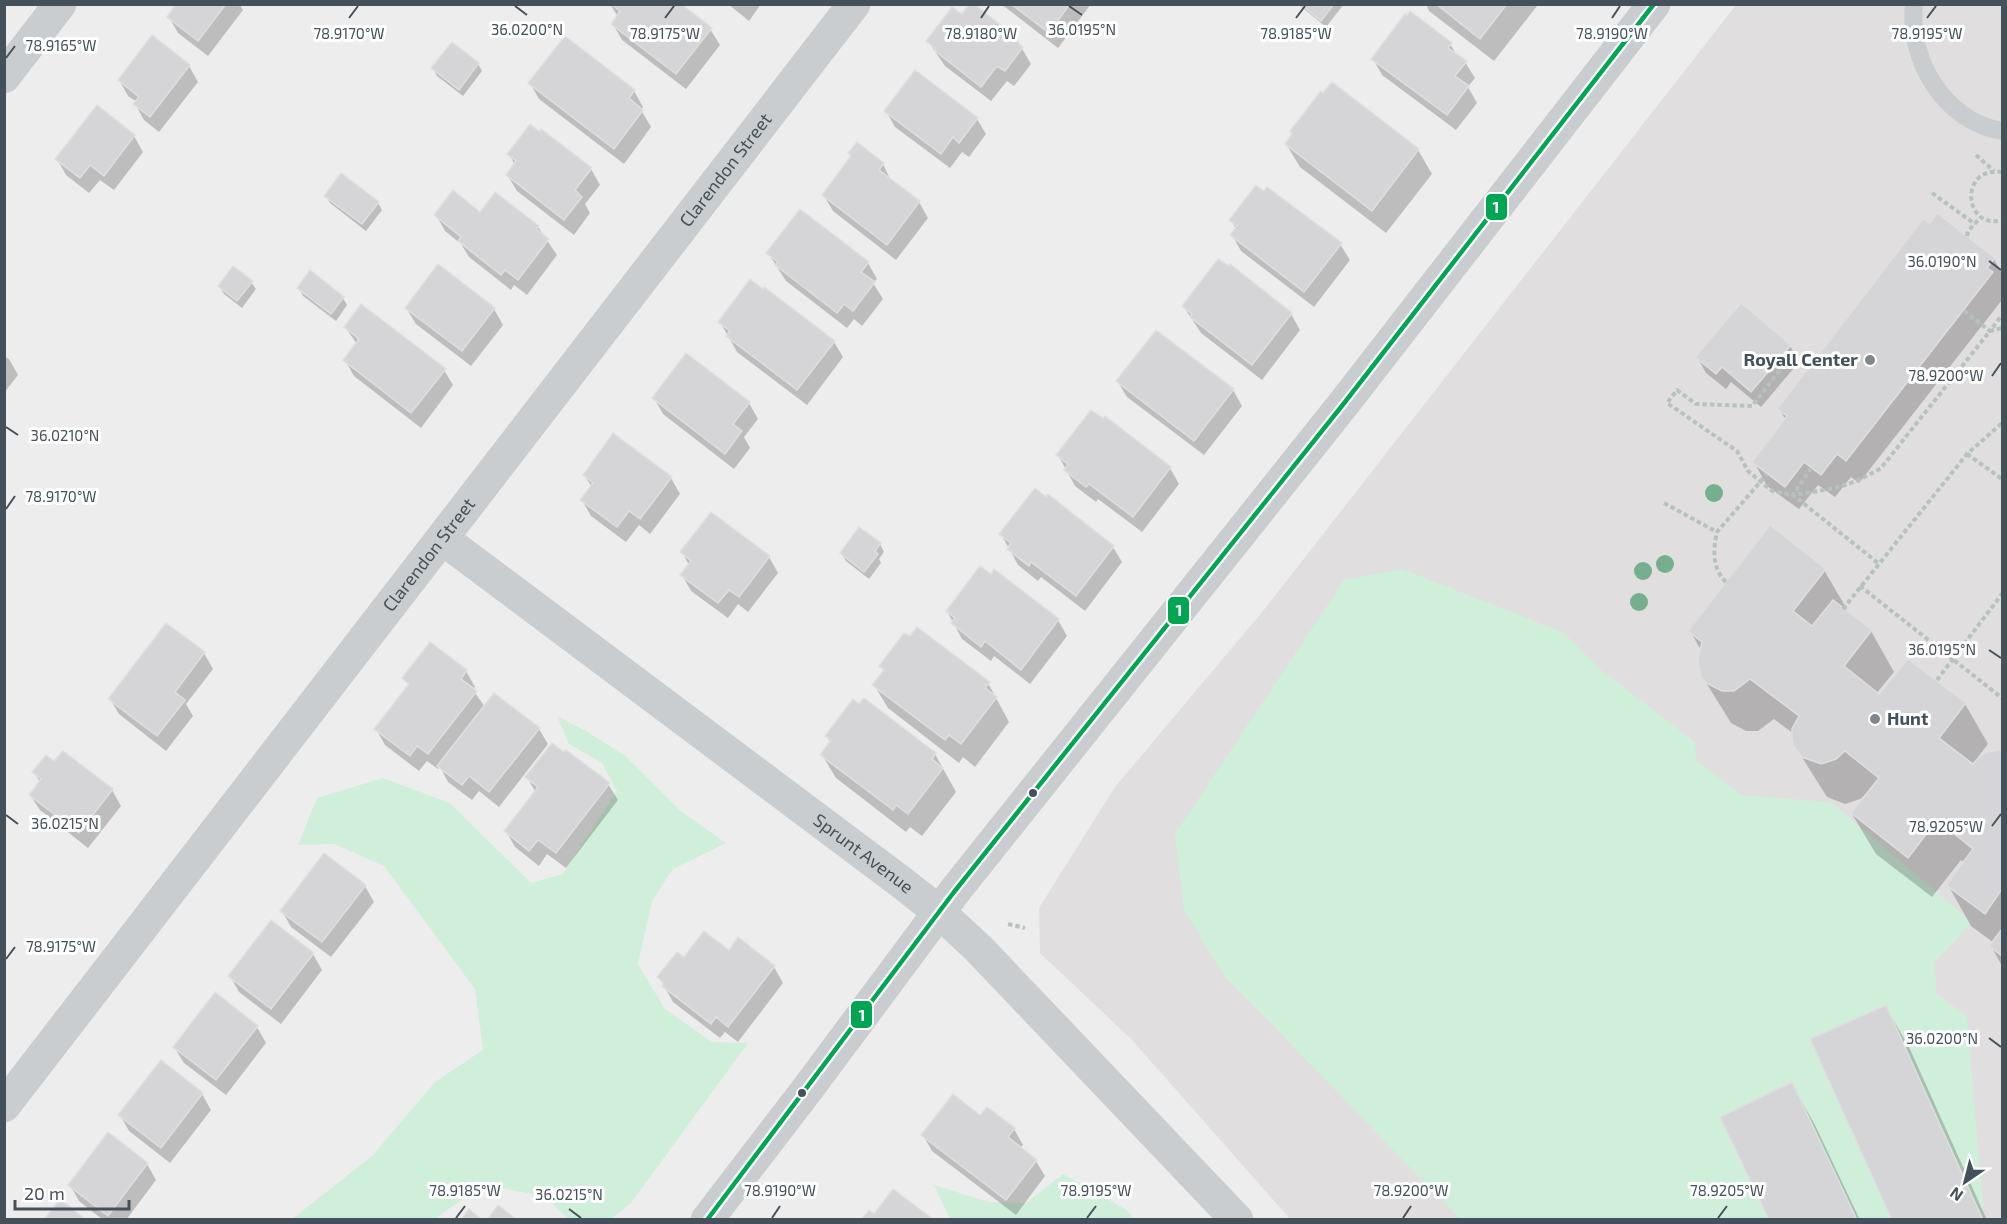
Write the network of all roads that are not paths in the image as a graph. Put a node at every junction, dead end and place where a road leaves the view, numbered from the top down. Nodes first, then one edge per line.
1 (60, 4) edge
2 (854, 4) edge
3 (1914, 4) edge
4 (1646, 7) edge
5 (4, 77) edge
6 (2002, 131) edge
7 (443, 539) junction
8 (939, 912) junction
9 (4, 1106) edge
10 (707, 1220) edge
11 (1237, 1220) edge

1 - 5 street
2 - 7 street, Clarendon Street
3 - 6 lane
4 - 8 street
7 - 8 street, Sprunt Avenue
7 - 9 street, Clarendon Street
8 - 10 street
8 - 11 street, Sprunt Avenue

